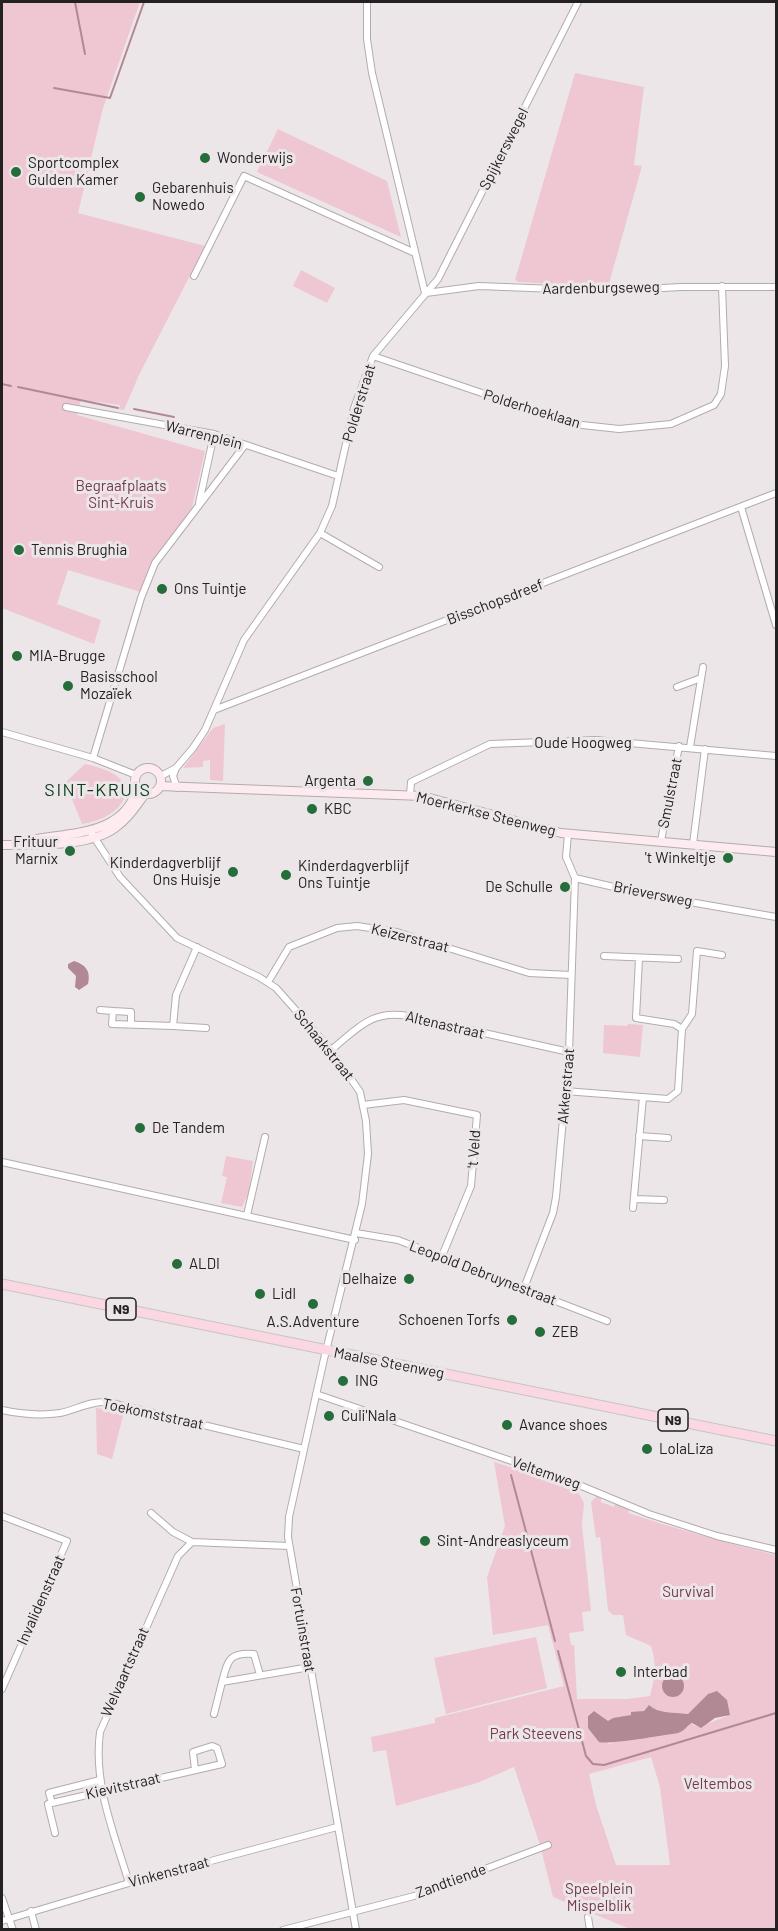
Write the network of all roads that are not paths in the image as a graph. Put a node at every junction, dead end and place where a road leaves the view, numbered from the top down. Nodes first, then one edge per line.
1 (367, 2) edge
2 (578, 2) edge
3 (415, 253) junction
4 (194, 276) dead end
5 (722, 286) junction
6 (777, 287) edge
7 (425, 293) junction
8 (374, 356) junction
9 (66, 406) dead end
10 (214, 434) junction
11 (245, 445) junction
12 (338, 476) junction
13 (777, 493) edge
14 (198, 506) junction
15 (741, 507) junction
16 (320, 533) junction
17 (379, 567) dead end
18 (774, 607) edge
19 (777, 625) edge
20 (703, 667) dead end
21 (701, 678) junction
22 (677, 687) dead end
23 (214, 710) junction
24 (2, 732) edge
25 (679, 746) junction
26 (690, 747) junction
27 (705, 749) junction
28 (777, 756) edge
29 (93, 758) junction
30 (176, 768) junction
31 (136, 775) junction
32 (161, 776) junction
33 (160, 786) junction
34 (137, 788) junction
35 (177, 789) junction
36 (145, 794) junction
37 (410, 795) junction
38 (92, 834) junction
39 (568, 834) junction
40 (661, 841) junction
41 (693, 844) junction
42 (6, 845) edge
43 (777, 852) edge
44 (575, 878) junction
45 (777, 916) edge
46 (196, 947) junction
47 (722, 955) dead end
48 (604, 956) dead end
49 (639, 958) junction
50 (678, 959) dead end
51 (571, 975) junction
52 (268, 982) junction
53 (100, 1011) dead end
54 (113, 1011) junction
55 (131, 1024) junction
56 (173, 1026) junction
57 (206, 1028) dead end
58 (682, 1029) junction
59 (332, 1050) junction
60 (569, 1052) junction
61 (565, 1091) junction
62 (643, 1097) junction
63 (363, 1105) junction
64 (639, 1136) junction
65 (265, 1137) dead end
66 (668, 1138) dead end
67 (2, 1162) edge
68 (634, 1199) junction
69 (664, 1200) dead end
70 (633, 1208) dead end
71 (247, 1215) junction
72 (356, 1233) junction
73 (355, 1240) junction
74 (442, 1256) junction
75 (2, 1284) edge
76 (524, 1288) junction
77 (607, 1321) dead end
78 (326, 1350) junction
79 (316, 1394) junction
80 (2, 1410) edge
81 (777, 1441) edge
82 (304, 1449) junction
83 (151, 1513) dead end
84 (2, 1516) edge
85 (192, 1542) junction
86 (289, 1546) junction
87 (777, 1550) edge
88 (310, 1667) junction
89 (260, 1676) junction
90 (222, 1682) junction
91 (2, 1689) edge
92 (214, 1714) dead end
93 (195, 1770) junction
94 (100, 1780) junction
95 (102, 1791) junction
96 (52, 1803) junction
97 (337, 1827) junction
98 (55, 1833) dead end
99 (548, 1845) dead end
100 (129, 1883) junction
101 (2, 1898) edge
102 (31, 1911) junction
103 (352, 1911) junction
104 (588, 1917) dead end
105 (9, 1918) junction
106 (2, 1921) edge
107 (13, 1929) edge
108 (36, 1929) edge
109 (283, 1929) edge
110 (356, 1929) edge
111 (590, 1929) edge

1 - 3 street
2 - 7 street, Spijkerswegel
3 - 4 street
3 - 7 street
5 - 6 street, Aardenburgseweg
5 - 7 street, Aardenburgseweg
5 - 8 street, Polderhoeklaan
7 - 8 street, Polderstraat
8 - 12 street, Polderstraat
9 - 10 street, Warrenplein
10 - 11 street, Warrenplein
10 - 14 street
11 - 12 street, Warrenplein
11 - 14 street
12 - 16 street, Polderstraat
13 - 15 street, Bisschopsdreef
14 - 29 street
15 - 18 street
15 - 23 street, Bisschopsdreef
16 - 17 street
16 - 23 street, Polderstraat
18 - 19 street
20 - 21 street
21 - 22 street
21 - 26 street
23 - 30 street, Polderstraat
24 - 29 street
25 - 26 street, Oude Hoogweg
25 - 37 street, Oude Hoogweg
25 - 40 street, Smulstraat
26 - 27 street, Oude Hoogweg
27 - 28 street, Oude Hoogweg
27 - 41 street
29 - 31 street
30 - 32 street, Polderstraat
30 - 35 street
31 - 32 street
31 - 34 street
32 - 33 street
33 - 35 street, Moerkerkse Steenweg
33 - 36 street
34 - 36 street
34 - 38 street
35 - 37 street, Moerkerkse Steenweg
36 - 38 street
37 - 39 street, Moerkerkse Steenweg
38 - 42 street
38 - 46 street, Schaakstraat
39 - 40 street, Moerkerkse Steenweg
39 - 44 street
40 - 41 street, Moerkerkse Steenweg
41 - 43 street, Moerkerkse Steenweg
44 - 45 street, Brieversweg
44 - 51 street, Akkerstraat
46 - 52 street, Schaakstraat
46 - 56 street
47 - 58 street
48 - 49 street
49 - 50 street
49 - 58 street
51 - 52 street, Keizerstraat
51 - 60 street, Akkerstraat
52 - 59 street, Schaakstraat
53 - 54 street
54 - 55 street
54 - 55 street
55 - 56 street
56 - 57 street
58 - 62 street
59 - 60 street, Altenastraat
59 - 63 street, Schaakstraat
60 - 61 street, Akkerstraat
61 - 62 street
61 - 76 street, Akkerstraat
62 - 64 street
63 - 72 street, Schaakstraat
63 - 74 street, 't Veld
64 - 66 street
64 - 68 street
65 - 71 street
67 - 71 street
68 - 69 street
68 - 70 street
71 - 73 street
72 - 73 street, Schaakstraat
72 - 74 street, Leopold Debruynestraat
73 - 78 street, Schaakstraat
74 - 76 street, Leopold Debruynestraat
75 - 78 main road, Maalse Steenweg / N9
76 - 77 street, Leopold Debruynestraat
78 - 79 street, Fortuinstraat
78 - 81 main road, Maalse Steenweg / N9
79 - 82 street, Fortuinstraat
79 - 87 street, Veltemweg
80 - 82 street, Toekomststraat
82 - 86 street, Fortuinstraat
83 - 85 street
84 - 91 street, Invalidenstraat
85 - 86 street
85 - 94 street, Welvaartstraat
86 - 88 street, Fortuinstraat
88 - 89 street
88 - 97 street, Fortuinstraat
89 - 90 street
89 - 90 street
90 - 92 street
93 - 93 street, Kievitstraat
93 - 95 street, Kievitstraat
94 - 95 street, Welvaartstraat
94 - 96 street, Kievitstraat
95 - 96 street, Kievitstraat
95 - 100 street, Welvaartstraat
96 - 98 street
97 - 100 street, Vinkenstraat
97 - 103 street, Fortuinstraat
99 - 103 street, Zandtiende
100 - 102 street, Vinkenstraat
101 - 105 street
102 - 105 street, Vinkenstraat
102 - 108 street
103 - 109 street, Zandtiende
103 - 110 street, Fortuinstraat
104 - 111 street
105 - 106 street, Vinkenstraat
105 - 107 street

